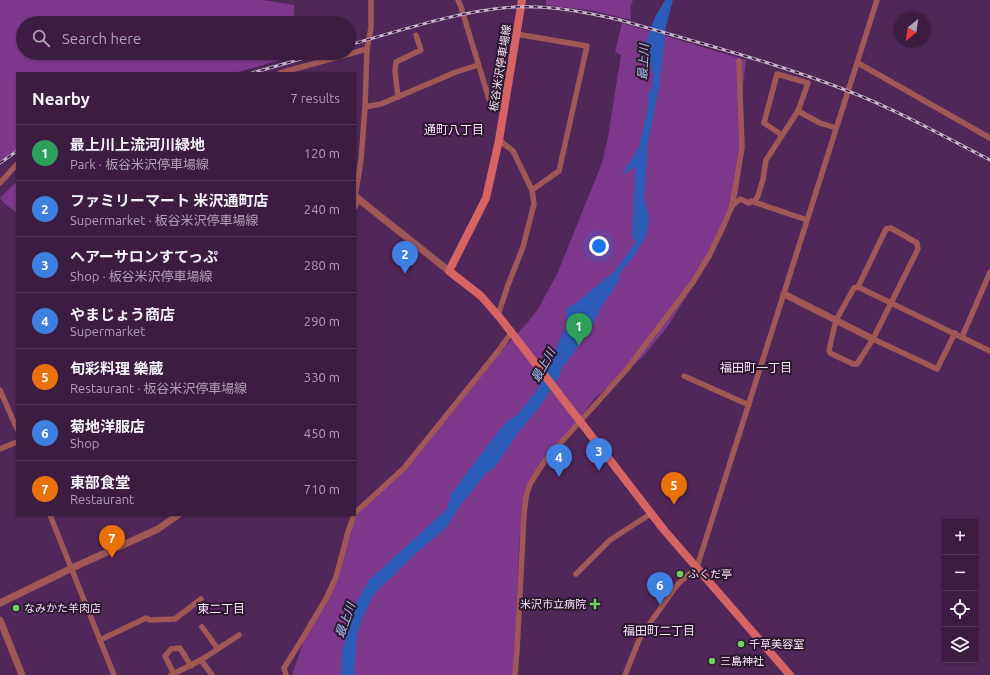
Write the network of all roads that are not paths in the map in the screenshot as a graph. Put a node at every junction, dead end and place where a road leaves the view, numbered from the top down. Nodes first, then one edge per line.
1 (371, 0) edge
2 (458, 0) edge
3 (522, 0) edge
4 (877, 0) edge
5 (516, 34) junction
6 (416, 35) dead end
7 (367, 49) junction
8 (356, 52) edge
9 (327, 60) edge
10 (739, 61) dead end
11 (858, 63) junction
12 (478, 65) junction
13 (284, 72) edge
14 (398, 97) junction
15 (365, 107) junction
16 (504, 110) junction
17 (798, 111) junction
18 (836, 128) junction
19 (782, 135) junction
20 (990, 138) edge
21 (499, 140) junction
22 (16, 165) edge
23 (0, 183) edge
24 (532, 190) junction
25 (356, 198) edge
26 (754, 202) junction
27 (732, 206) junction
28 (807, 220) junction
29 (449, 271) junction
30 (990, 272) edge
31 (858, 287) junction
32 (784, 294) junction
33 (891, 303) junction
34 (501, 319) junction
35 (836, 320) junction
36 (955, 333) junction
37 (513, 336) junction
38 (962, 337) junction
39 (873, 339) junction
40 (990, 351) edge
41 (684, 376) dead end
42 (0, 390) edge
43 (749, 405) junction
44 (578, 419) junction
45 (16, 427) edge
46 (16, 442) edge
47 (0, 448) edge
48 (356, 512) edge
49 (652, 513) junction
50 (50, 516) edge
51 (177, 516) edge
52 (353, 516) edge
53 (697, 567) junction
54 (72, 568) junction
55 (576, 574) dead end
56 (201, 599) dead end
57 (0, 603) edge
58 (0, 620) edge
59 (202, 627) dead end
60 (239, 635) dead end
61 (100, 640) junction
62 (218, 649) junction
63 (201, 660) junction
64 (191, 666) junction
65 (176, 674) edge
66 (22, 675) edge
67 (114, 675) edge
68 (212, 675) edge
69 (286, 675) edge
70 (514, 675) edge
71 (625, 675) edge
72 (790, 675) edge

1 - 7 street
2 - 12 street
3 - 5 main road, 板谷米沢停車場線
4 - 11 street
5 - 16 main road, 板谷米沢停車場線
5 - 24 street
6 - 14 street
7 - 8 street
7 - 15 street
9 - 13 street
10 - 27 street
11 - 18 street
11 - 20 street
12 - 14 street
12 - 16 street
14 - 15 street
15 - 25 street
16 - 21 main road, 板谷米沢停車場線
17 - 18 street
17 - 19 street
17 - 19 street
18 - 28 street
19 - 26 street
21 - 24 street
21 - 29 main road, 板谷米沢停車場線
22 - 23 street
24 - 34 street
25 - 29 street
26 - 27 street
26 - 28 street
27 - 44 street
28 - 32 street
29 - 34 main road
30 - 38 street
31 - 33 street
31 - 33 street
31 - 35 street
32 - 35 street
32 - 43 street
33 - 36 street
33 - 39 street
34 - 37 main road
35 - 39 street
35 - 39 street
36 - 38 street
36 - 39 street
37 - 44 main road
37 - 48 street
38 - 40 street
41 - 43 street
42 - 45 street
43 - 53 street
44 - 49 main road
44 - 70 street
46 - 47 street
49 - 53 main road
49 - 55 street
50 - 54 street
51 - 54 street
52 - 69 street
53 - 71 street
53 - 72 main road
54 - 57 street
54 - 61 street
56 - 61 street
58 - 66 street
59 - 62 street
60 - 62 street
61 - 67 street
62 - 63 street
63 - 64 street
63 - 68 street
64 - 65 street
64 - 65 street

